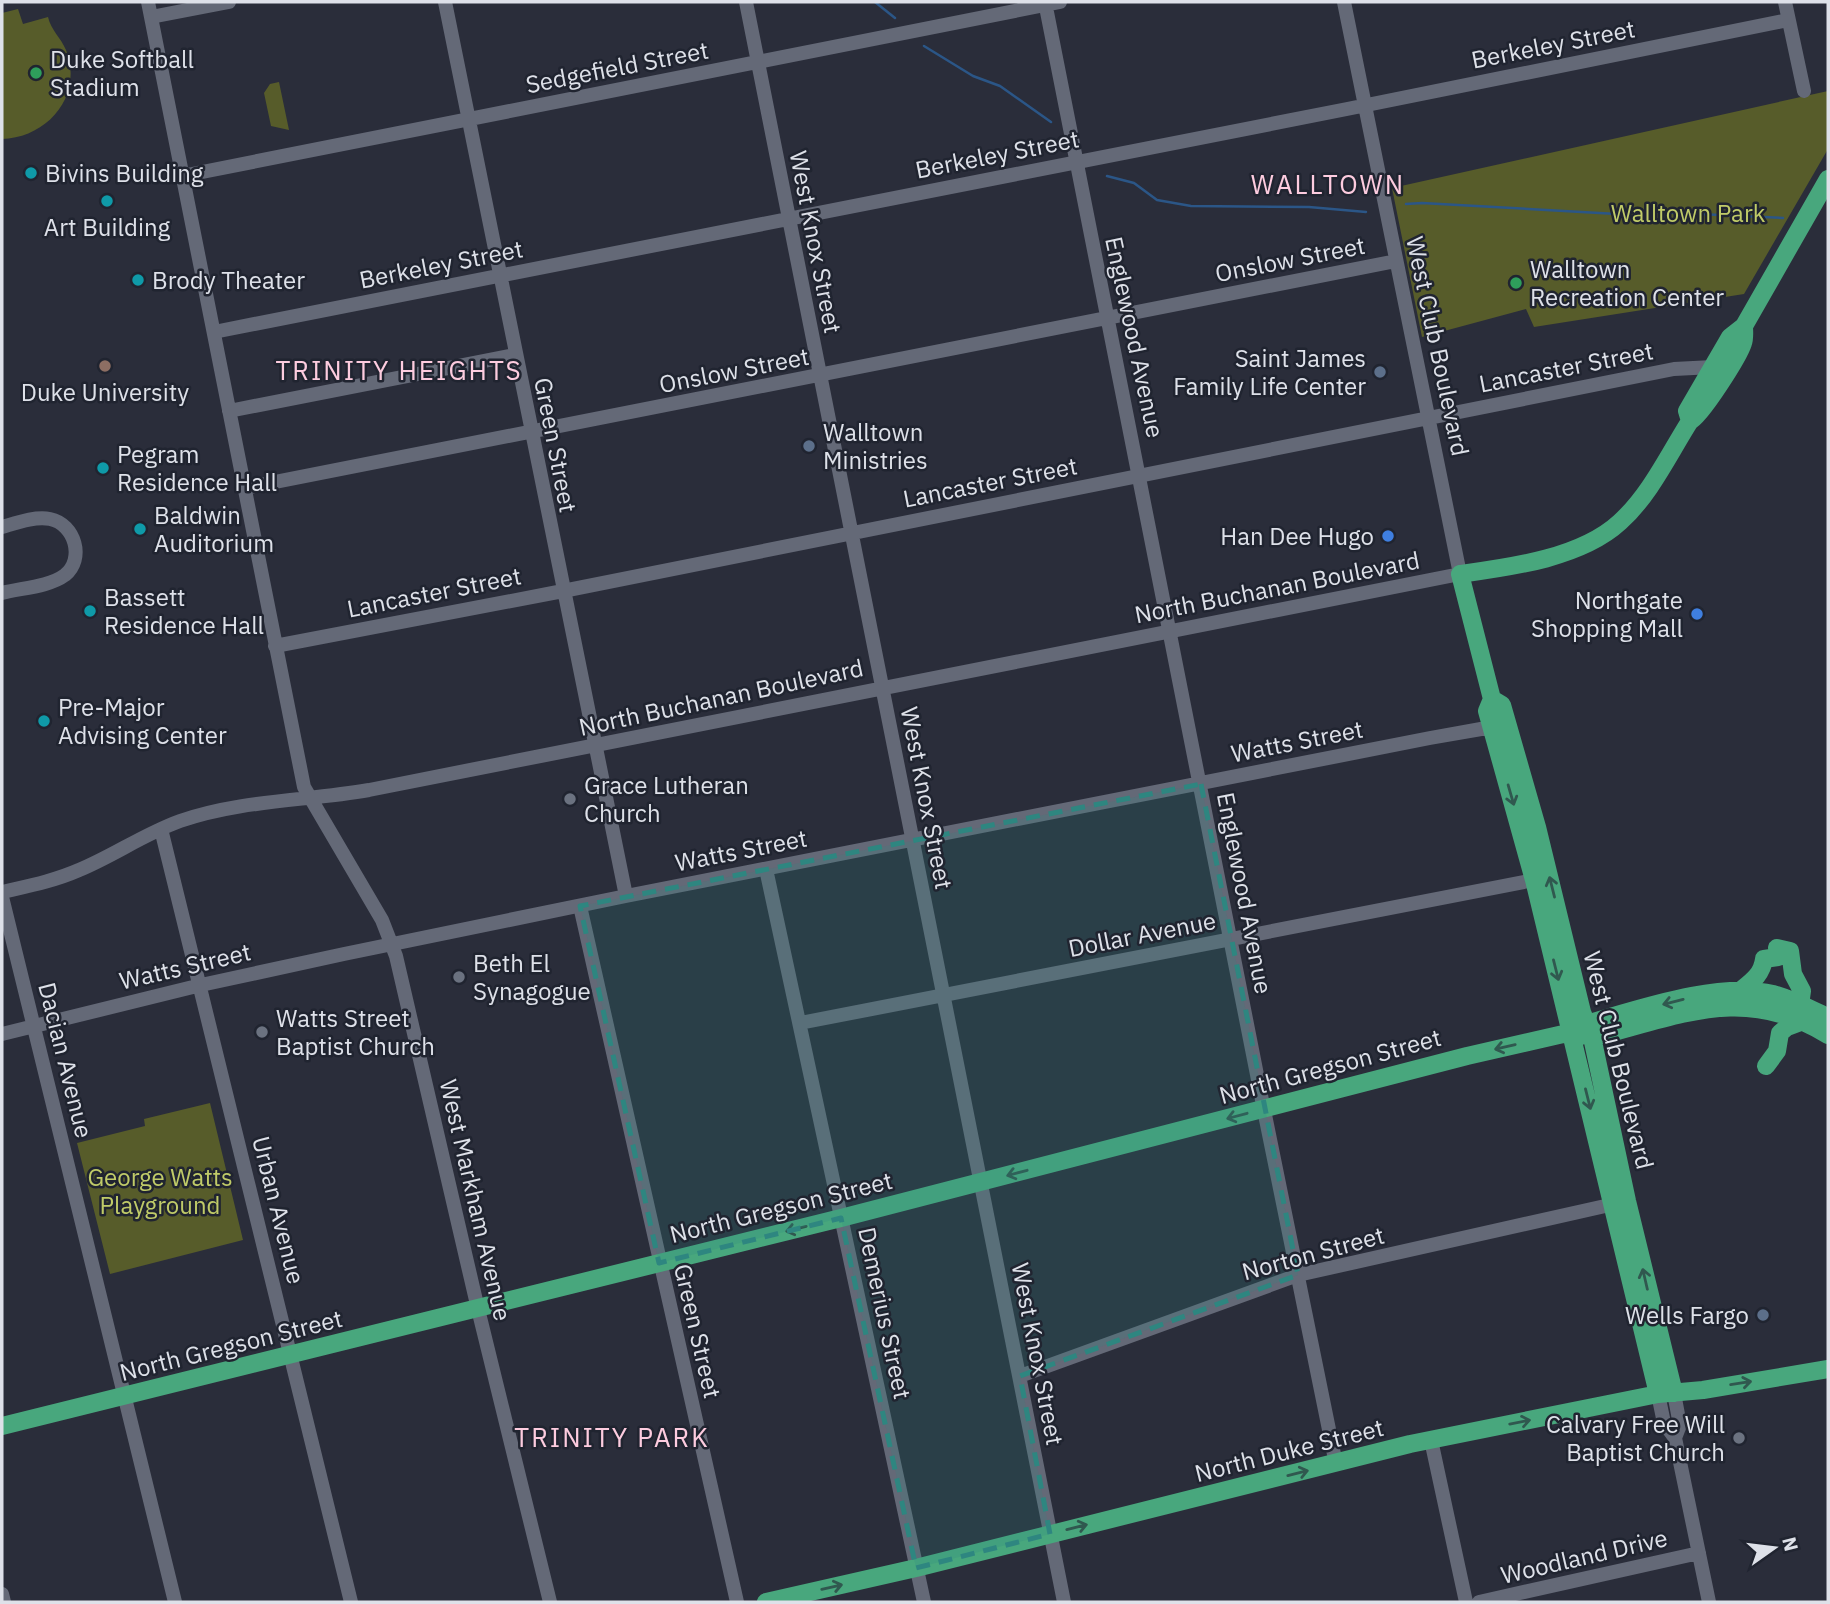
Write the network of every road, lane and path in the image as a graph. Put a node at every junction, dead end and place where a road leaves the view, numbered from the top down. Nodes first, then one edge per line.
1 (148, 2) edge
2 (229, 2) edge
3 (445, 2) edge
4 (746, 2) edge
5 (1344, 2) edge
6 (1785, 2) edge
7 (1050, 3) edge
8 (151, 17) junction
9 (1788, 19) junction
10 (758, 62) junction
11 (1804, 91) dead end
12 (1364, 106) junction
13 (468, 120) junction
14 (1076, 162) junction
15 (182, 176) junction
16 (1828, 178) edge
17 (788, 218) junction
18 (1396, 261) junction
19 (500, 276) junction
20 (1108, 319) junction
21 (1744, 326) junction
22 (214, 332) junction
23 (515, 355) junction
24 (1713, 367) junction
25 (820, 376) junction
26 (229, 411) junction
27 (1427, 418) junction
28 (1690, 421) junction
29 (531, 433) junction
30 (1140, 476) junction
31 (245, 488) junction
32 (2, 527) edge
33 (851, 533) junction
34 (1460, 574) junction
35 (562, 591) junction
36 (2, 593) edge
37 (1171, 631) junction
38 (275, 646) junction
39 (882, 688) junction
40 (1492, 699) junction
41 (1492, 729) junction
42 (595, 746) junction
43 (1519, 762) junction
44 (1201, 784) junction
45 (308, 796) junction
46 (161, 828) junction
47 (912, 841) junction
48 (766, 869) junction
49 (1534, 880) junction
50 (2, 895) edge
51 (626, 896) junction
52 (580, 906) junction
53 (1231, 939) junction
54 (393, 944) junction
55 (201, 985) junction
56 (1740, 991) junction
57 (942, 996) junction
58 (1802, 1013) junction
59 (1828, 1017) edge
60 (800, 1023) junction
61 (33, 1027) junction
62 (1583, 1031) junction
63 (2, 1034) edge
64 (1828, 1035) edge
65 (1766, 1066) dead end
66 (1264, 1109) junction
67 (980, 1183) junction
68 (1620, 1203) junction
69 (841, 1218) junction
70 (659, 1263) junction
71 (1298, 1275) junction
72 (478, 1309) junction
73 (291, 1355) junction
74 (1828, 1369) edge
75 (1020, 1376) junction
76 (1666, 1394) junction
77 (125, 1396) junction
78 (2, 1426) edge
79 (1431, 1440) junction
80 (1336, 1464) junction
81 (1050, 1534) junction
82 (1699, 1553) junction
83 (916, 1568) junction
84 (2, 1594) edge
85 (4, 1602) edge
86 (175, 1602) edge
87 (351, 1602) edge
88 (550, 1602) edge
89 (737, 1602) edge
90 (766, 1602) edge
91 (924, 1602) edge
92 (1064, 1602) edge
93 (1466, 1602) edge
94 (1479, 1602) edge
95 (1709, 1602) edge

1 - 8 street, West Markham Avenue
2 - 8 street
3 - 13 street, Green Street
4 - 10 street, West Knox Street
5 - 12 street, West Club Boulevard
6 - 9 street
7 - 10 street, Sedgefield Street
7 - 14 street, Englewood Avenue
8 - 15 street, West Markham Avenue
9 - 11 street
9 - 12 street, Berkeley Street
10 - 13 street, Sedgefield Street
10 - 17 street, West Knox Street
12 - 14 street, Berkeley Street
12 - 18 street, West Club Boulevard
13 - 15 street, Sedgefield Street
13 - 19 street, Green Street
14 - 17 street, Berkeley Street
14 - 20 street, Englewood Avenue
15 - 22 street, West Markham Avenue
16 - 21 main road
17 - 19 street, Berkeley Street
17 - 25 street, West Knox Street
18 - 20 street, Onslow Street
18 - 27 street, West Club Boulevard
19 - 22 street, Berkeley Street
19 - 23 street, Green Street
20 - 25 street, Onslow Street
20 - 30 street, Englewood Avenue
21 - 24 main road
21 - 28 main road
22 - 26 street, West Markham Avenue
23 - 26 street
23 - 29 street, Green Street
24 - 27 street, Lancaster Street
24 - 28 main road
25 - 29 street, Onslow Street
25 - 33 street, West Knox Street
26 - 31 street, West Markham Avenue
27 - 30 street, Lancaster Street
27 - 34 street, West Club Boulevard
28 - 34 main road
29 - 31 street, Onslow Street
29 - 35 street, Green Street
30 - 33 street, Lancaster Street
30 - 37 street, Englewood Avenue
31 - 38 street, West Markham Avenue
32 - 36 street
33 - 35 street, Lancaster Street
33 - 39 street, West Knox Street
34 - 37 street, North Buchanan Boulevard
34 - 40 main road, West Club Boulevard
35 - 38 street, Lancaster Street
35 - 42 street, Green Street
37 - 39 street, North Buchanan Boulevard
37 - 44 street, Englewood Avenue
38 - 45 street, West Markham Avenue
39 - 42 street, North Buchanan Boulevard
39 - 47 street, West Knox Street
40 - 41 main road, West Club Boulevard
40 - 43 main road, West Club Boulevard
41 - 43 main road
41 - 44 street, Watts Street
41 -> 49 main road, West Club Boulevard
42 - 45 street, North Buchanan Boulevard
42 - 51 street, Green Street
62 -> 43 main road, West Club Boulevard
44 - 47 street, Watts Street
44 - 53 street, Englewood Avenue
45 - 46 street, North Buchanan Boulevard
45 - 54 street, West Markham Avenue
46 - 50 street, North Buchanan Boulevard
46 - 55 street, Urban Avenue
47 - 48 street, Watts Street
47 - 57 street, West Knox Street
48 - 51 street, Watts Street
48 - 60 street, Demerius Street
49 - 53 street, Dollar Avenue
49 -> 62 main road, West Club Boulevard
50 - 61 street, Dacian Avenue
51 - 52 street, Watts Street
52 - 54 street, Watts Street
52 - 70 street, Green Street
53 - 57 street, Dollar Avenue
53 - 66 street, Englewood Avenue
54 - 55 street, Watts Street
54 - 72 street, West Markham Avenue
55 - 61 street, Watts Street
55 - 73 street, Urban Avenue
56 - 58 main road, North Gregson Street
56 - 58 main road
56 -> 62 main road, North Gregson Street
57 - 60 street, Dollar Avenue
57 - 67 street, West Knox Street
58 - 59 main road, North Gregson Street
58 - 62 main road, North Gregson Street
58 - 64 main road, North Gregson Street
58 - 65 main road
60 - 69 street, Demerius Street
61 - 63 street, Watts Street
61 - 77 street, Dacian Avenue
62 -> 66 main road, North Gregson Street
62 - 68 main road, West Club Boulevard
66 -> 67 main road, North Gregson Street
66 - 71 street, Englewood Avenue
67 - 69 main road, North Gregson Street
67 - 75 street, West Knox Street
68 - 71 street, Norton Street
68 - 76 main road, West Club Boulevard
69 -> 70 main road, North Gregson Street
69 - 83 street, Demerius Street
70 - 72 main road, North Gregson Street
70 - 89 street, Green Street
71 - 75 street, Norton Street
71 - 80 street, Englewood Avenue
72 - 73 main road, North Gregson Street
72 - 88 street, West Markham Avenue
73 - 77 main road, North Gregson Street
73 - 87 street, Urban Avenue
76 -> 74 main road, North Duke Street
75 - 81 street, West Knox Street
79 -> 76 main road, North Duke Street
76 - 82 street, West Club Boulevard
77 - 78 main road, North Gregson Street
77 - 86 street, Dacian Avenue
79 - 80 main road, North Duke Street
79 - 93 street
81 -> 80 main road, North Duke Street
81 - 83 main road, North Duke Street
81 - 92 street, West Knox Street
82 - 94 street, Woodland Drive
82 - 95 street, West Club Boulevard
90 -> 83 main road, North Duke Street
83 - 91 street, Demerius Street
84 - 85 street

